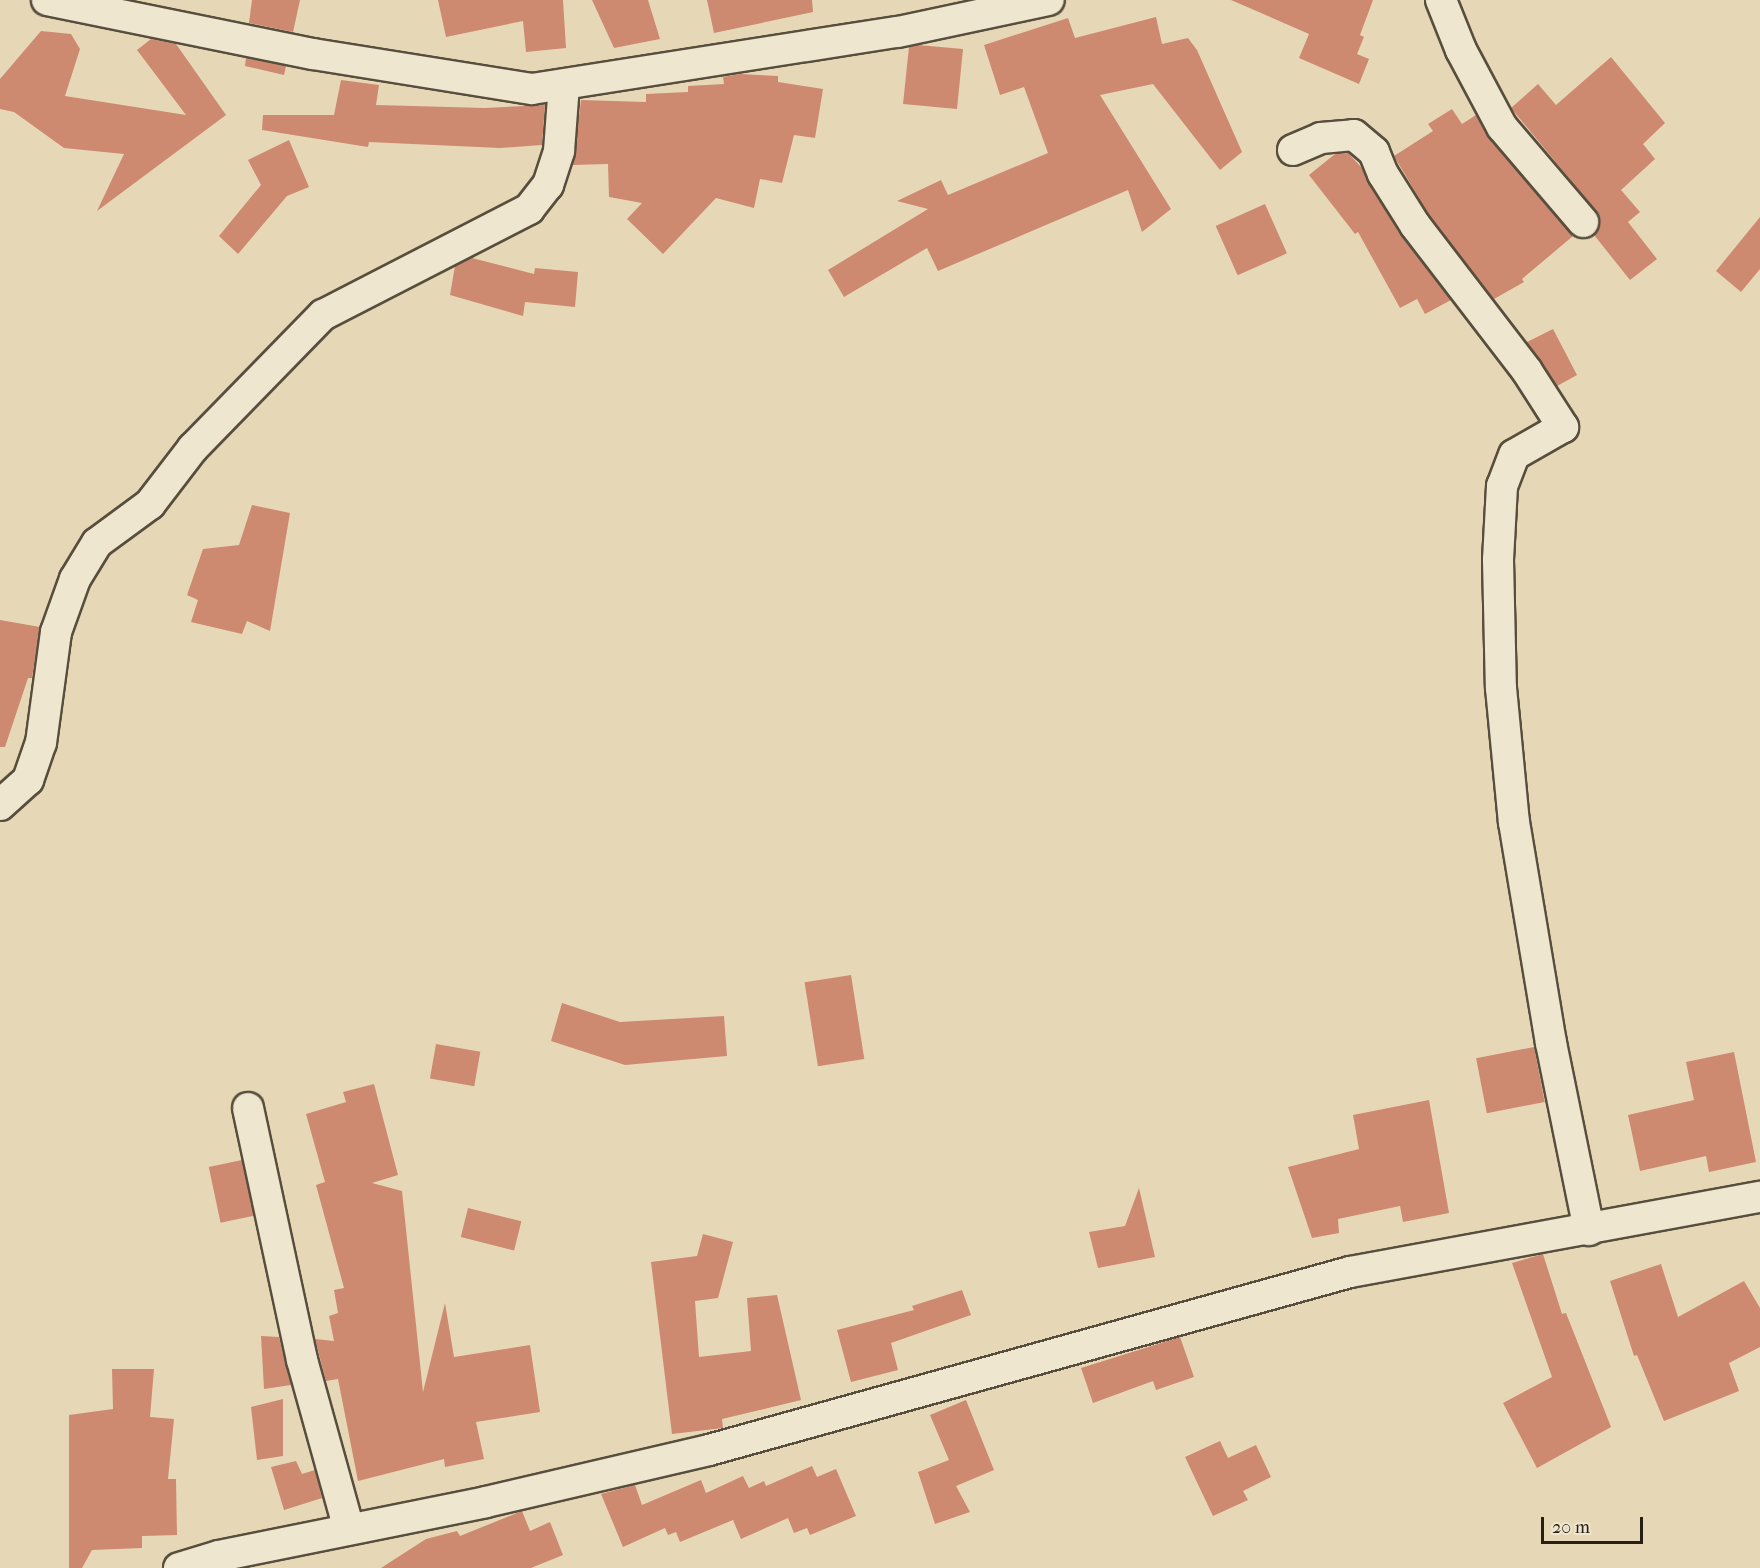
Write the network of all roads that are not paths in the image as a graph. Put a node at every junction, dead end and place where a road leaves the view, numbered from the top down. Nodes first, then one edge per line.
1 (47, 0) edge
2 (1049, 0) edge
3 (1441, 0) edge
4 (564, 85) junction
5 (1293, 150) dead end
6 (1583, 222) dead end
7 (0, 805) edge
8 (248, 1108) dead end
9 (1760, 1197) edge
10 (1589, 1230) junction
11 (349, 1529) junction
12 (179, 1568) edge

1 - 4 street
2 - 4 street
3 - 6 street
4 - 7 street
5 - 10 street
8 - 11 street
9 - 10 street
10 - 11 street
11 - 12 street

